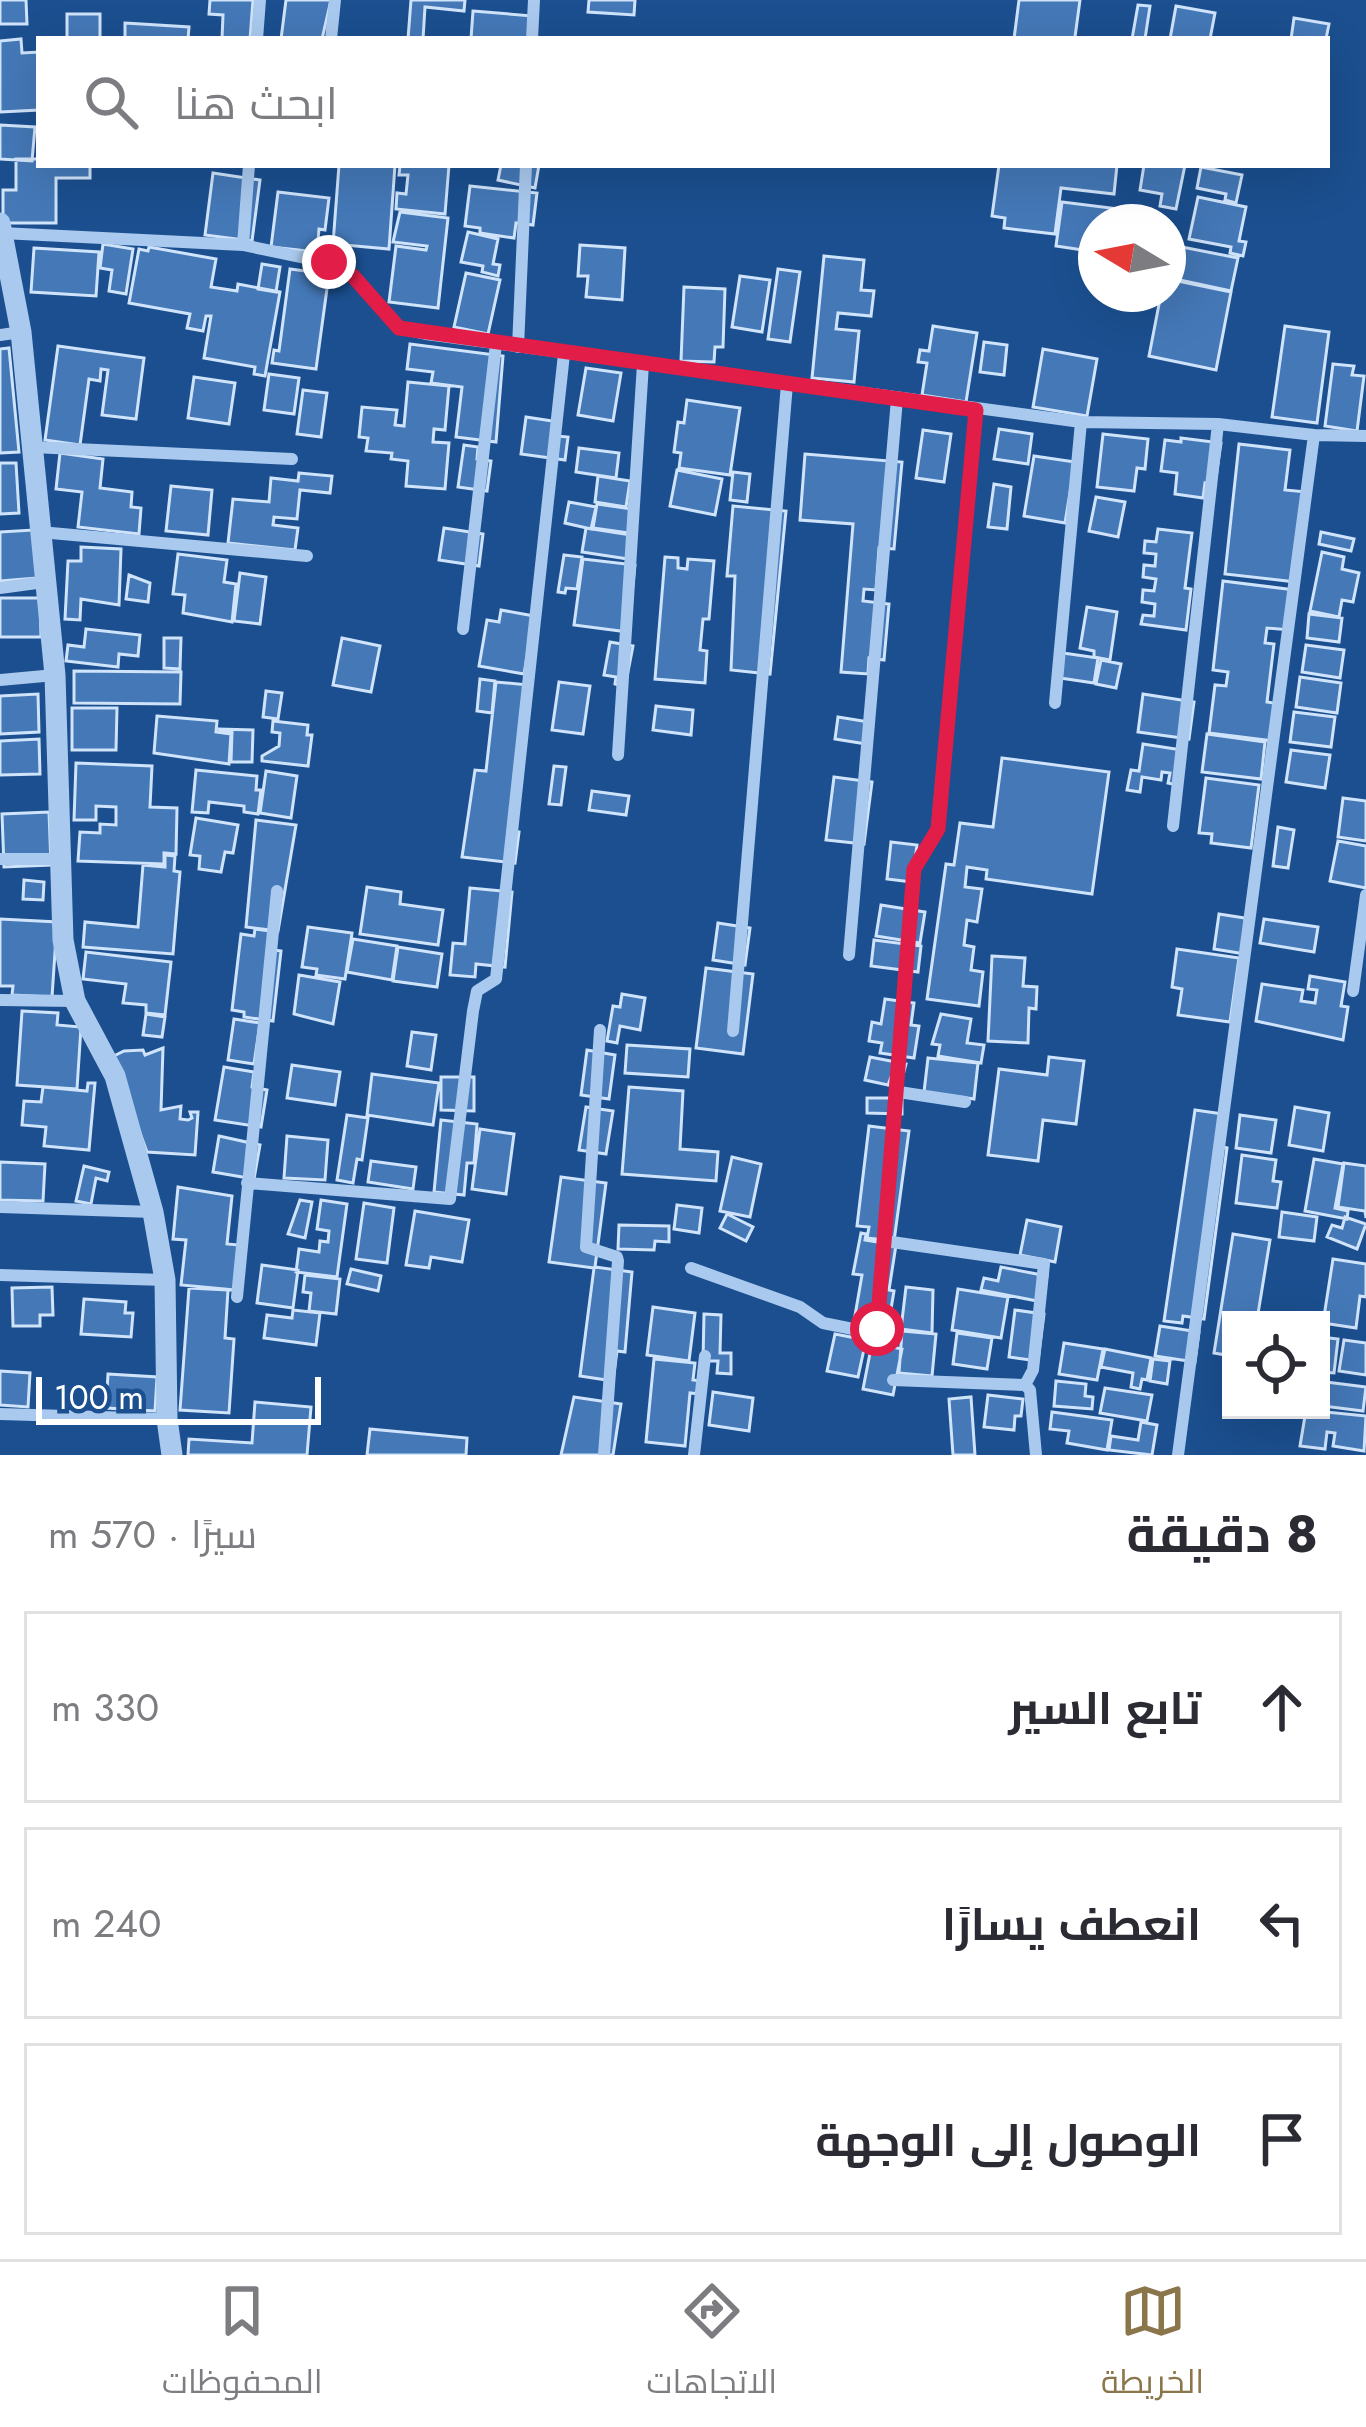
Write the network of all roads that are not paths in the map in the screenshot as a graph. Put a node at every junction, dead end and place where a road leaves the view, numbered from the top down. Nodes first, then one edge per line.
1 (260, 0) edge
2 (335, 0) edge
3 (534, 0) edge
4 (257, 36) edge
5 (332, 36) edge
6 (532, 36) edge
7 (249, 168) edge
8 (526, 168) edge
9 (1, 228) edge
10 (243, 245) junction
11 (10, 334) edge
12 (496, 344) junction
13 (518, 347) junction
14 (564, 353) junction
15 (643, 364) junction
16 (788, 384) junction
17 (897, 400) junction
18 (976, 410) junction
19 (1081, 422) junction
20 (1218, 424) junction
21 (1314, 435) junction
22 (1366, 436) edge
23 (32, 447) junction
24 (292, 459) dead end
25 (40, 532) junction
26 (308, 556) dead end
27 (44, 583) junction
28 (0, 588) edge
29 (463, 629) dead end
30 (55, 675) junction
31 (0, 680) edge
32 (1055, 703) dead end
33 (618, 755) dead end
34 (1173, 826) dead end
35 (0, 859) edge
36 (60, 859) junction
37 (277, 891) dead end
38 (1366, 895) edge
39 (849, 955) dead end
40 (1353, 991) dead end
41 (0, 1000) edge
42 (75, 1001) junction
43 (600, 1030) dead end
44 (733, 1031) dead end
45 (899, 1093) junction
46 (965, 1102) dead end
47 (247, 1184) junction
48 (0, 1207) edge
49 (153, 1212) junction
50 (885, 1241) junction
51 (691, 1268) dead end
52 (0, 1275) edge
53 (165, 1280) junction
54 (237, 1297) dead end
55 (705, 1356) dead end
56 (893, 1380) dead end
57 (1025, 1384) junction
58 (0, 1414) edge
59 (166, 1418) junction
60 (172, 1455) edge
61 (604, 1455) edge
62 (694, 1455) edge
63 (1036, 1455) edge
64 (1178, 1455) edge

1 - 4 street
2 - 5 street
3 - 6 street
7 - 10 street
8 - 13 street
9 - 10 street
9 - 11 street
10 - 12 street
11 - 23 street
12 - 13 street
12 - 29 street
13 - 14 street
14 - 15 street
14 - 47 street
15 - 16 street
15 - 33 street
16 - 17 street
16 - 44 street
17 - 18 street
17 - 39 street
18 - 19 street
18 - 45 street
19 - 20 street
19 - 32 street
20 - 21 street
20 - 34 street
21 - 22 street
21 - 64 street
23 - 24 street
23 - 25 street
25 - 26 street
25 - 27 street
27 - 28 street
27 - 30 street
30 - 31 street
30 - 36 street
35 - 36 street
36 - 42 street
37 - 47 street
38 - 40 street
41 - 42 street
42 - 49 street
43 - 61 street
45 - 46 street
45 - 50 street
47 - 54 street
48 - 49 street
49 - 53 street
50 - 51 street
50 - 57 street
52 - 53 street
53 - 59 street
55 - 62 street
56 - 57 street
57 - 63 street
58 - 59 street
59 - 60 street

